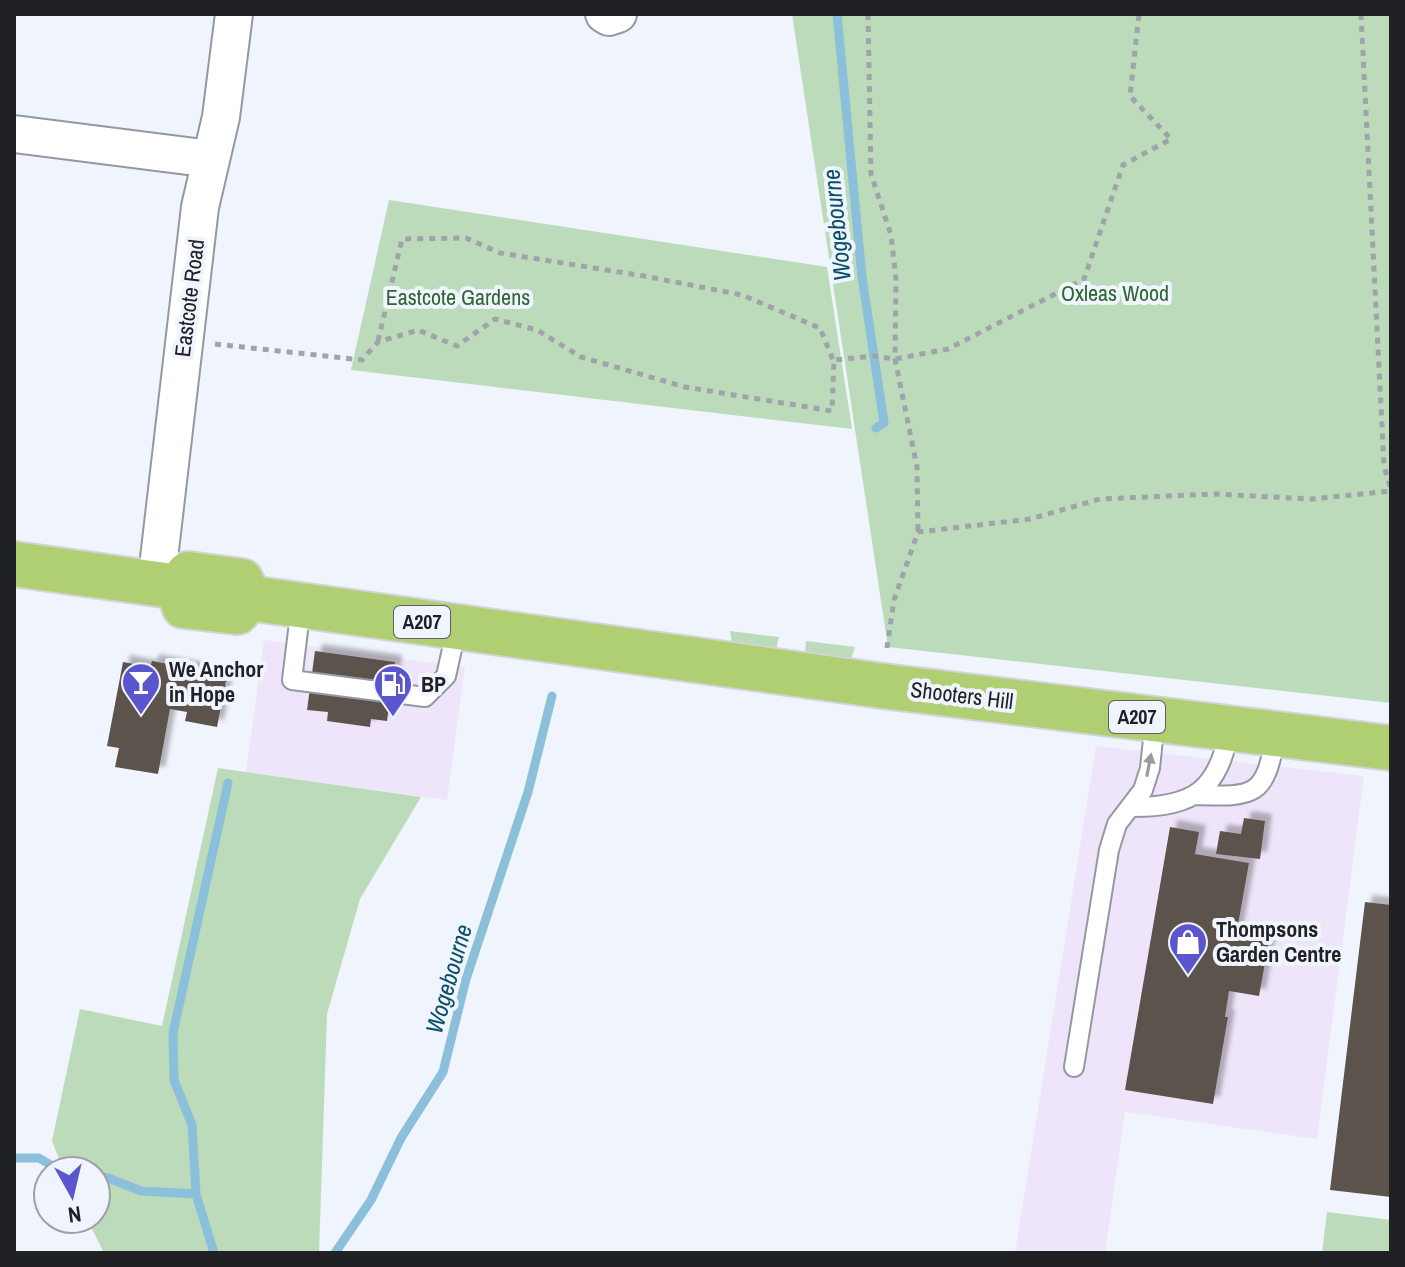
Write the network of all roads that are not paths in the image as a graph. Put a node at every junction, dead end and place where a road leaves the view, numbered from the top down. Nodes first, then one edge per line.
1 (234, 14) edge
2 (604, 14) edge
3 (618, 14) edge
4 (14, 134) edge
5 (211, 159) junction
6 (14, 564) edge
7 (167, 586) junction
8 (301, 605) junction
9 (457, 627) junction
10 (1155, 719) junction
11 (1230, 728) junction
12 (1276, 734) junction
13 (1391, 748) edge
14 (1194, 795) junction
15 (1132, 807) junction
16 (1074, 1067) dead end

1 - 5 street, Eastcote Road
2 - 3 street
4 - 5 street
5 - 7 street, Eastcote Road
6 - 7 main road
7 - 8 main road, A207
8 - 9 main road, A207
8 - 9 lane
9 - 10 main road, Shooters Hill / A207
10 - 11 main road, Shooters Hill / A207
15 -> 10 lane
11 - 12 main road, Shooters Hill / A207
11 - 14 lane
12 - 13 main road, Shooters Hill / A207
12 - 14 lane
14 - 15 lane
15 - 16 lane

